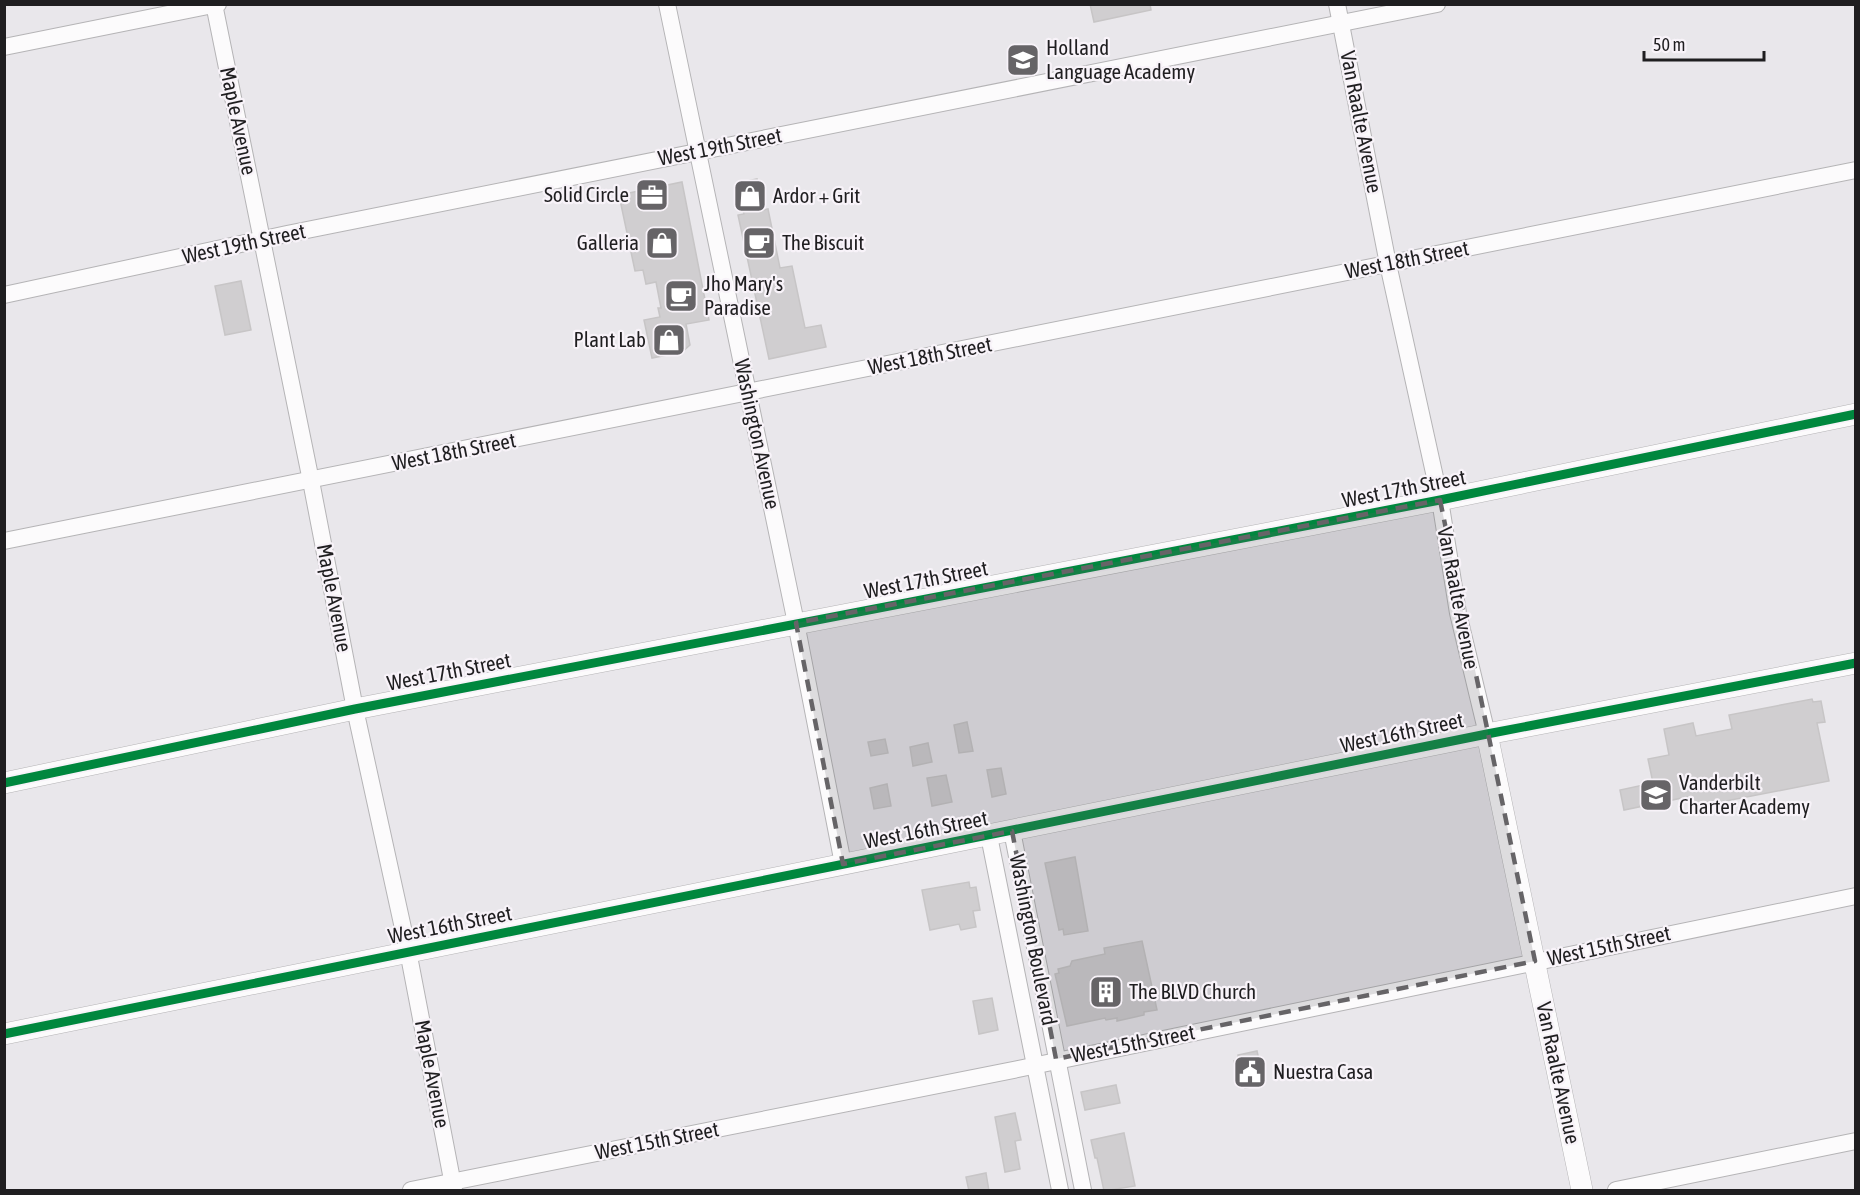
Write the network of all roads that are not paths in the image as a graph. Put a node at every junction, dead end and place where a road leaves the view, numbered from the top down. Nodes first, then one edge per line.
1 (667, 4) edge
2 (1337, 4) edge
3 (1437, 4) edge
4 (215, 5) edge
5 (1341, 24) junction
6 (4, 47) edge
7 (699, 151) junction
8 (1856, 170) edge
9 (262, 239) junction
10 (1388, 264) junction
11 (4, 295) edge
12 (748, 392) junction
13 (1856, 414) edge
14 (311, 481) junction
15 (1440, 500) junction
16 (4, 541) edge
17 (796, 623) junction
18 (1856, 663) edge
19 (355, 709) junction
20 (1487, 734) junction
21 (4, 783) edge
22 (1012, 831) junction
23 (989, 836) junction
24 (843, 864) junction
25 (1856, 896) edge
26 (408, 951) junction
27 (1535, 961) junction
28 (4, 1034) edge
29 (1056, 1059) junction
30 (1035, 1065) junction
31 (1856, 1141) edge
32 (453, 1186) edge
33 (411, 1191) edge
34 (1060, 1191) edge
35 (1083, 1191) edge
36 (1582, 1191) edge
37 (1616, 1191) edge

1 - 7 street, Washington Avenue
2 - 5 street, Van Raalte Avenue
3 - 5 street, West 19th Street
4 - 6 street
4 - 9 street, Maple Avenue
5 - 7 street, West 19th Street
5 - 10 street, Van Raalte Avenue
7 - 9 street, West 19th Street
7 - 12 street, Washington Avenue
8 - 10 street, West 18th Street
9 - 11 street, West 19th Street
9 - 14 street, Maple Avenue
10 - 12 street, West 18th Street
10 - 15 street, Van Raalte Avenue
12 - 14 street, West 18th Street
12 - 17 street, Washington Avenue
13 - 15 street, West 17th Street
14 - 16 street, West 18th Street
14 - 19 street, Maple Avenue
15 - 17 street, West 17th Street
15 - 20 street, Van Raalte Avenue
17 - 19 street, West 17th Street
17 - 24 street, Washington Avenue
18 - 20 street, West 16th Street
19 - 21 street, West 17th Street
19 - 26 street, Maple Avenue
20 - 22 street, West 16th Street
20 - 27 street, Van Raalte Avenue
22 - 23 street, West 16th Street
22 - 29 street, Washington Boulevard
23 - 24 street, West 16th Street
23 - 30 street, Washington Boulevard
24 - 26 street, West 16th Street
25 - 27 street, West 15th Street
26 - 28 street, West 16th Street
26 - 32 street, Maple Avenue
27 - 29 street, West 15th Street
27 - 36 street, Van Raalte Avenue
29 - 30 street, West 15th Street
29 - 35 street, Washington Boulevard
30 - 32 street, West 15th Street
30 - 34 street, Washington Boulevard
31 - 37 street
32 - 33 street, West 15th Street

